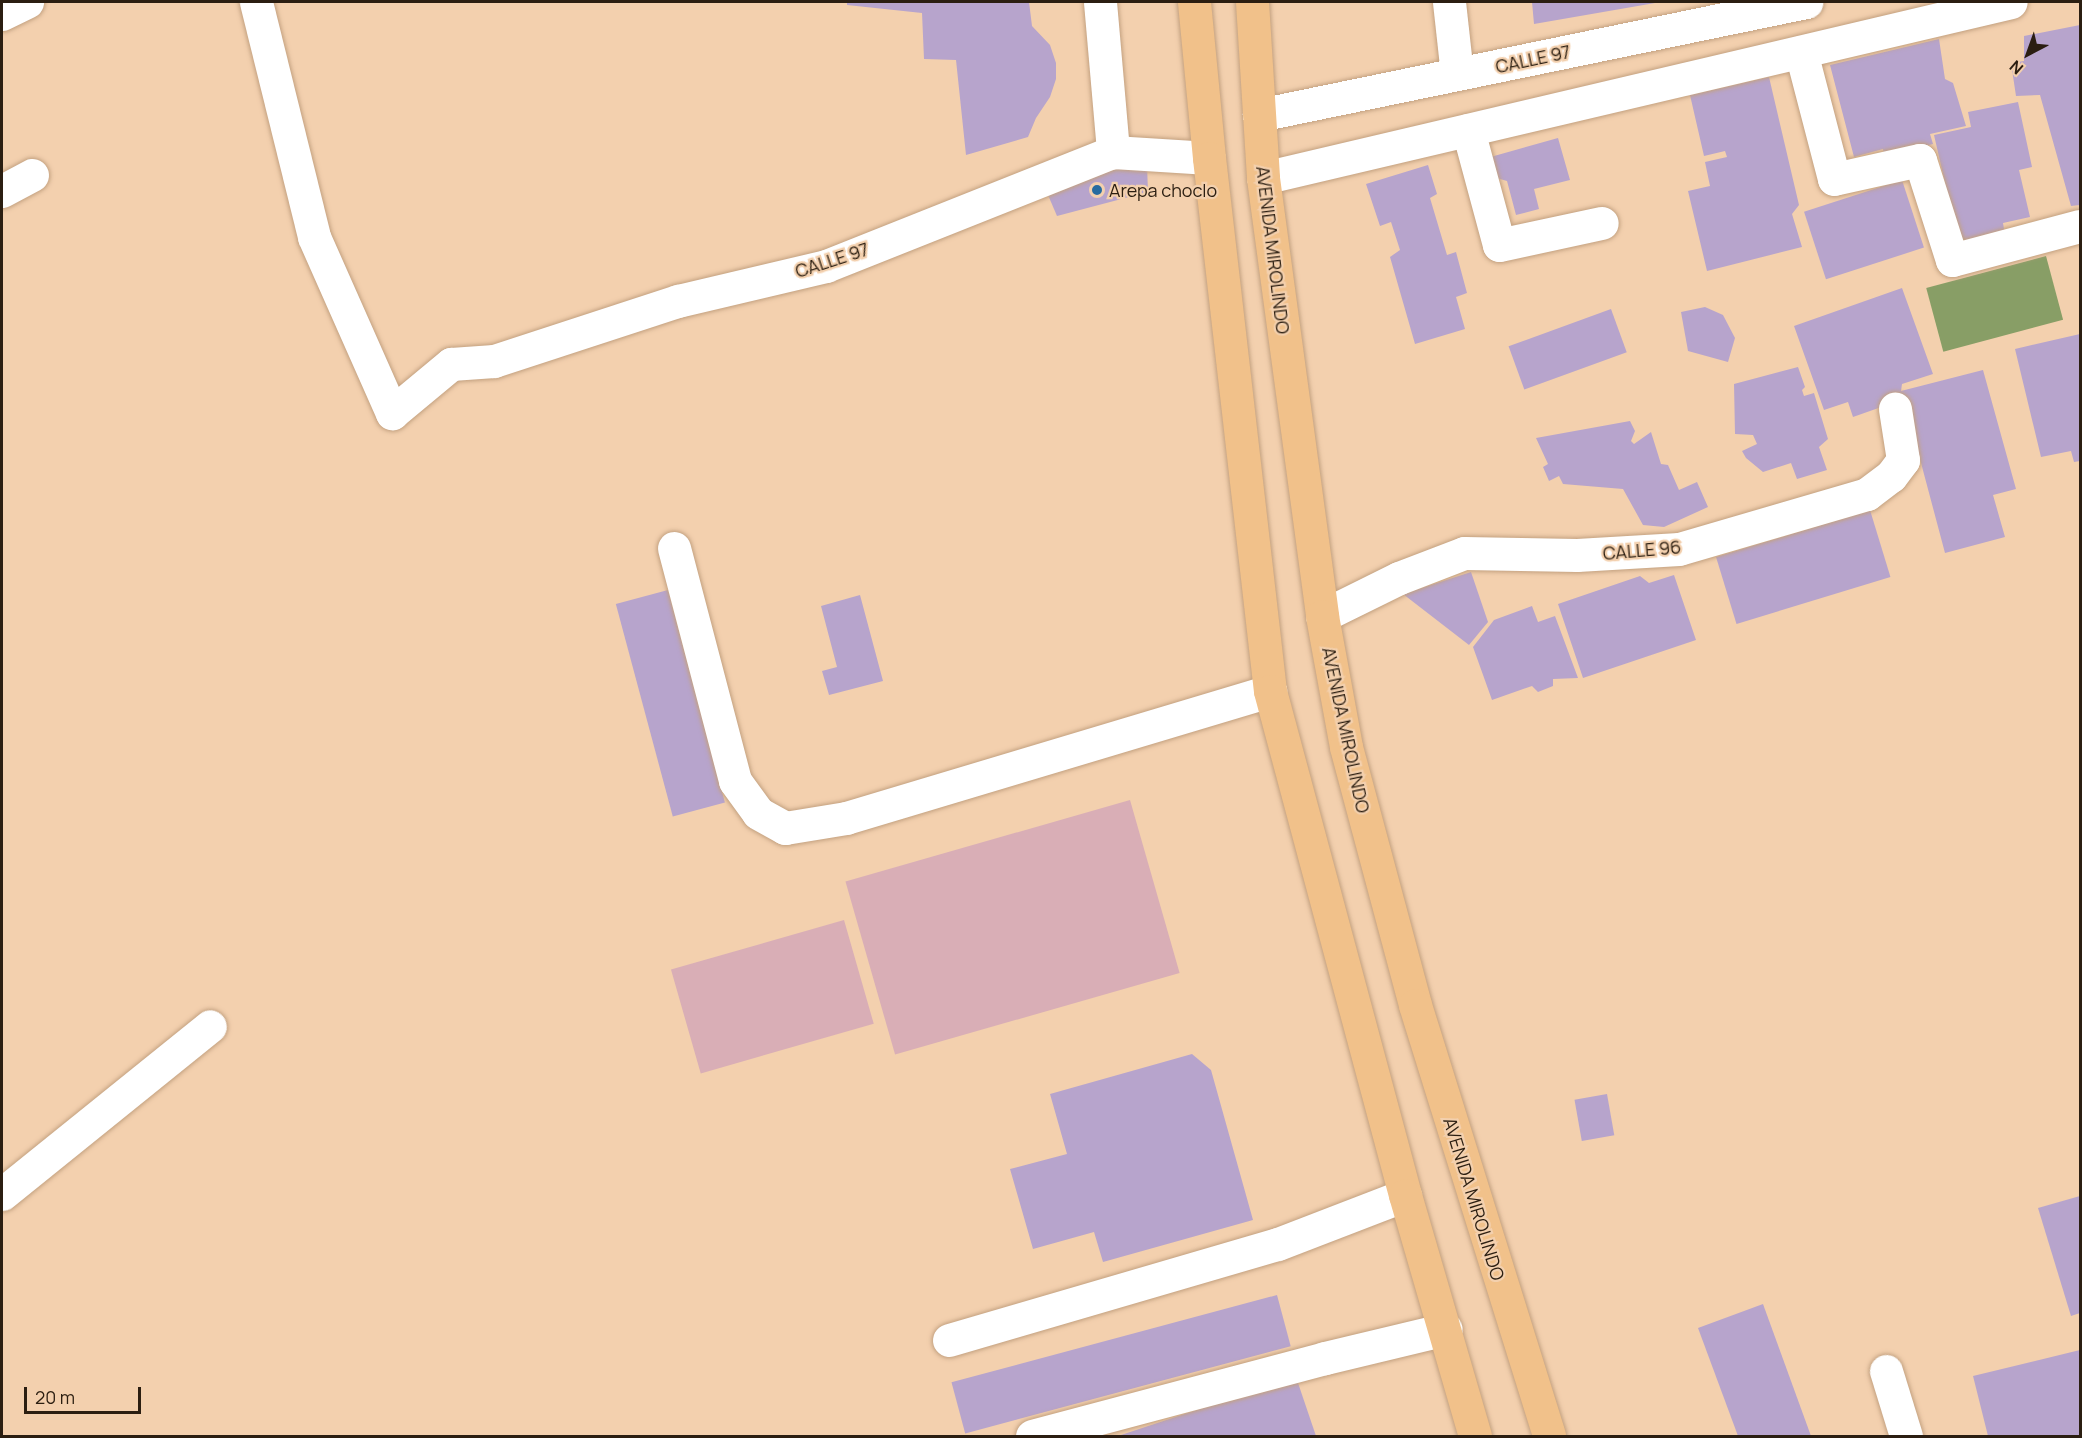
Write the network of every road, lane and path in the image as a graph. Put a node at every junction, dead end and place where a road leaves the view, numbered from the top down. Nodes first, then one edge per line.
1 (27, 2) edge
2 (256, 2) edge
3 (1100, 2) edge
4 (1194, 2) edge
5 (1252, 2) edge
6 (1449, 2) edge
7 (1806, 2) edge
8 (2012, 2) edge
9 (2, 14) edge
10 (1801, 52) junction
11 (1457, 74) junction
12 (1259, 115) junction
13 (1468, 130) junction
14 (1113, 152) junction
15 (1209, 158) junction
16 (32, 175) dead end
17 (1263, 178) junction
18 (2, 191) edge
19 (1602, 222) dead end
20 (2080, 226) edge
21 (1895, 409) dead end
22 (674, 548) dead end
23 (1322, 616) junction
24 (1270, 692) junction
25 (210, 1026) dead end
26 (2, 1194) edge
27 (1405, 1195) junction
28 (1446, 1329) junction
29 (950, 1340) dead end
30 (1886, 1371) dead end
31 (1032, 1437) edge
32 (1475, 1437) edge
33 (1549, 1437) edge
34 (1906, 1437) edge

1 - 9 street
2 - 14 street, CALLE 97
3 - 14 street
4 - 15 main road
5 - 12 main road, AVENIDA MIROLINDO
6 - 11 street
7 - 11 street, CALLE 97
8 - 10 street
10 - 13 street
10 - 20 street
11 - 12 street, CALLE 97
12 - 17 main road, AVENIDA MIROLINDO
13 - 17 street
13 - 19 street
14 - 15 street, CALLE 97
15 - 24 main road
16 - 18 street
17 - 23 main road, AVENIDA MIROLINDO
21 - 23 street, CALLE 96
22 - 24 street
23 - 33 main road, AVENIDA MIROLINDO
24 - 27 main road
25 - 26 street
27 - 28 main road
27 - 29 street
28 - 31 street
28 - 32 main road
30 - 34 street

